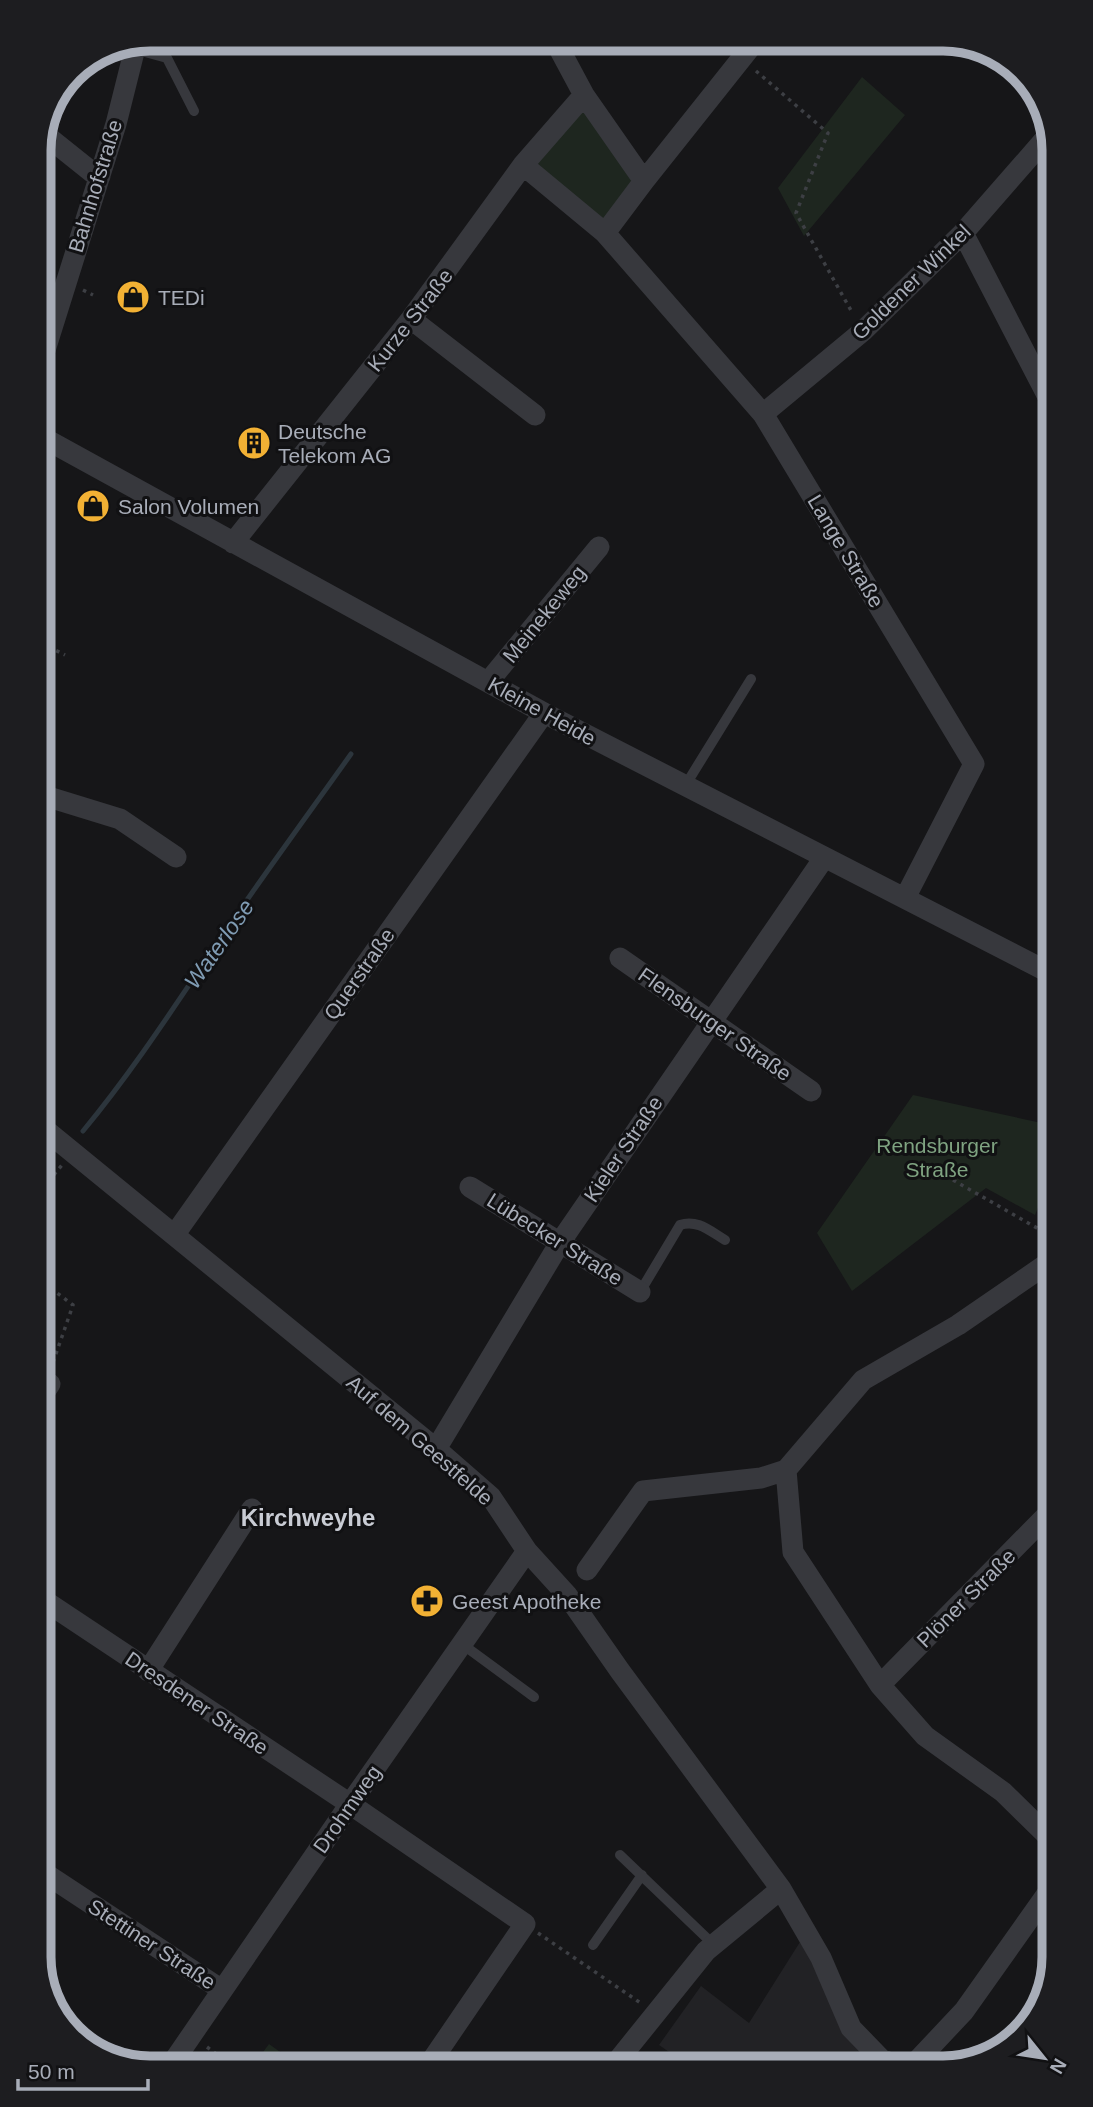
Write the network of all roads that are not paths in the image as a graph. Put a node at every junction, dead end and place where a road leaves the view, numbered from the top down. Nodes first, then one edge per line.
1 (147, 51) edge
2 (560, 51) edge
3 (746, 51) edge
4 (134, 53) edge
5 (584, 95) junction
6 (194, 110) dead end
7 (51, 143) edge
8 (1041, 143) edge
9 (523, 165) junction
10 (100, 176) junction
11 (644, 181) junction
12 (605, 233) junction
13 (963, 233) junction
14 (411, 319) junction
15 (51, 331) edge
16 (1042, 385) edge
17 (762, 414) junction
18 (535, 415) dead end
19 (51, 442) edge
20 (233, 543) junction
21 (599, 547) dead end
22 (751, 679) dead end
23 (489, 681) junction
24 (544, 713) junction
25 (685, 786) junction
26 (51, 798) edge
27 (176, 857) dead end
28 (824, 858) junction
29 (905, 898) junction
30 (620, 958) dead end
31 (1042, 969) edge
32 (710, 1021) junction
33 (811, 1091) dead end
34 (51, 1135) edge
35 (470, 1187) dead end
36 (175, 1234) junction
37 (725, 1240) dead end
38 (561, 1241) junction
39 (1042, 1267) edge
40 (640, 1292) joint
41 (436, 1449) junction
42 (786, 1470) junction
43 (252, 1509) dead end
44 (1042, 1520) edge
45 (527, 1551) junction
46 (587, 1570) dead end
47 (51, 1605) edge
48 (462, 1644) junction
49 (148, 1671) junction
50 (880, 1685) junction
51 (534, 1697) dead end
52 (350, 1804) junction
53 (1042, 1830) edge
54 (620, 1855) dead end
55 (642, 1875) junction
56 (51, 1877) edge
57 (781, 1889) junction
58 (1042, 1901) edge
59 (714, 1944) junction
60 (593, 1945) dead end
61 (222, 1990) junction
62 (177, 2056) edge
63 (435, 2056) edge
64 (621, 2056) edge
65 (878, 2056) edge
66 (922, 2056) edge

1 - 6 lane
2 - 5 street
3 - 11 street
4 - 10 street, Bahnhofstraße
5 - 9 street, Kurze Straße
5 - 11 street
7 - 10 street
8 - 13 street, Goldener Winkel
9 - 12 street, Lange Straße
9 - 14 street, Kurze Straße
10 - 15 street, Bahnhofstraße
11 - 12 street
12 - 17 street, Lange Straße
13 - 16 street
13 - 17 street, Goldener Winkel
14 - 18 street
14 - 20 street, Kurze Straße
17 - 29 street, Lange Straße
19 - 20 street, Kleine Heide
20 - 23 street, Kleine Heide
21 - 23 street, Meinekeweg
22 - 25 lane
23 - 24 street, Kleine Heide
24 - 25 street, Kleine Heide
24 - 36 street, Querstraße
25 - 28 street, Kleine Heide
26 - 27 street
28 - 29 street, Kleine Heide
28 - 32 street, Kieler Straße
29 - 31 street, Kleine Heide
30 - 32 street, Flensburger Straße
32 - 33 street, Flensburger Straße
32 - 38 street, Kieler Straße
34 - 36 street, Auf dem Geestfelde
35 - 38 street, Lübecker Straße
36 - 41 street, Auf dem Geestfelde
37 - 40 lane
38 - 40 street, Lübecker Straße
38 - 41 street, Kieler Straße
39 - 42 street
41 - 45 street, Auf dem Geestfelde
42 - 46 street
42 - 50 street
43 - 49 street
44 - 50 street, Plöner Straße
45 - 48 street, Drohmweg
45 - 57 street, Auf dem Geestfelde
47 - 49 street, Dresdener Straße
48 - 51 lane
48 - 52 street, Drohmweg
49 - 52 street, Dresdener Straße
50 - 53 street
52 - 61 street, Drohmweg
52 - 63 street, Dresdener Straße
54 - 55 lane
55 - 59 lane
55 - 60 lane
56 - 61 street, Stettiner Straße
57 - 59 street
57 - 65 street, Auf dem Geestfelde
58 - 66 street
59 - 64 street
61 - 62 street, Drohmweg

